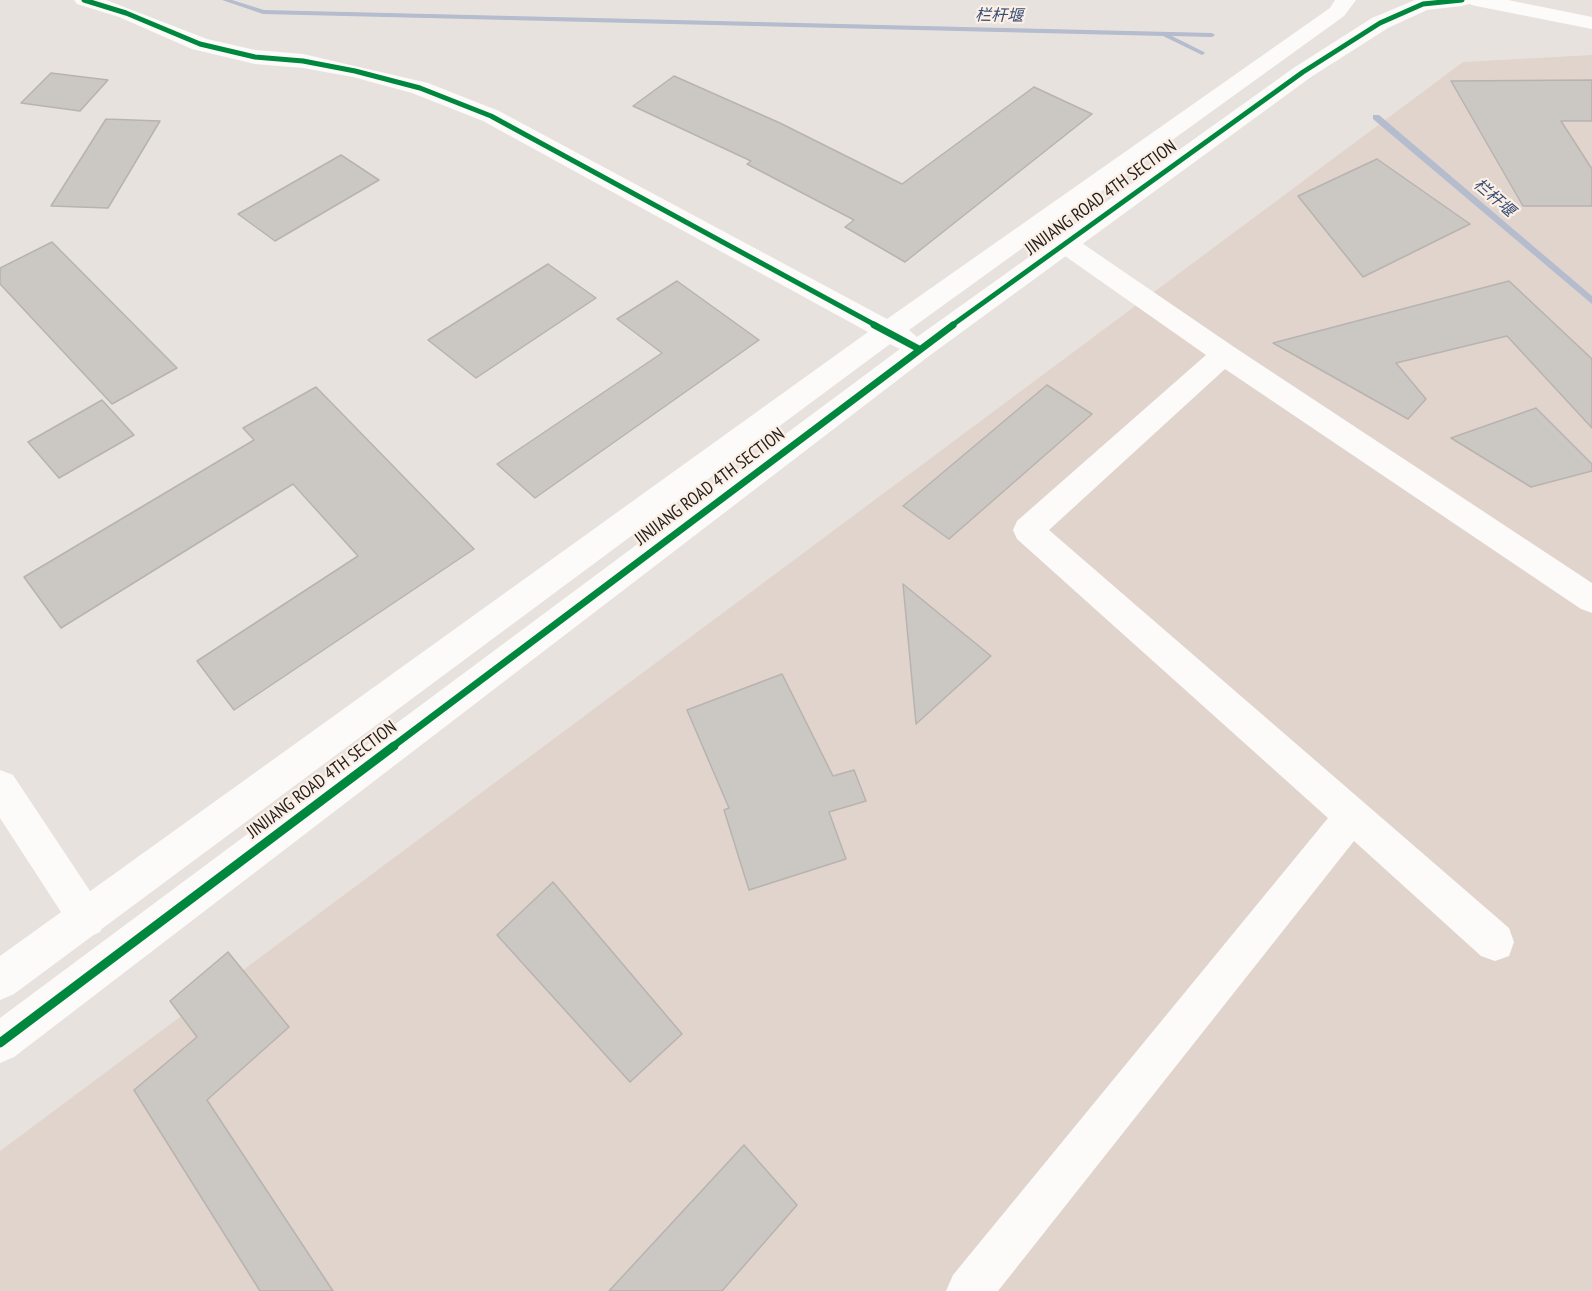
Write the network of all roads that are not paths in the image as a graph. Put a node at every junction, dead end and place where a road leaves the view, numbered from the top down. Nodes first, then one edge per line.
1 (84, 0) edge
2 (1346, 0) edge
3 (1462, 0) edge
4 (1476, 0) edge
5 (1592, 23) edge
6 (1064, 243) junction
7 (889, 331) junction
8 (919, 349) junction
9 (1224, 354) junction
10 (1592, 600) edge
11 (0, 787) edge
12 (1352, 816) junction
13 (87, 919) junction
14 (1495, 942) dead end
15 (0, 980) edge
16 (0, 1043) edge
17 (969, 1291) edge

1 - 7 street
2 - 7 street, JINJIANG ROAD 4TH SECTION
3 - 6 street, JINJIANG ROAD 4TH SECTION
4 - 5 street
6 - 8 street, JINJIANG ROAD 4TH SECTION
6 - 9 street
7 - 8 street
7 - 13 street, JINJIANG ROAD 4TH SECTION
8 - 16 street, JINJIANG ROAD 4TH SECTION
9 - 10 street
9 - 12 street
11 - 13 street
12 - 14 street
12 - 17 street
13 - 15 street, JINJIANG ROAD 4TH SECTION

